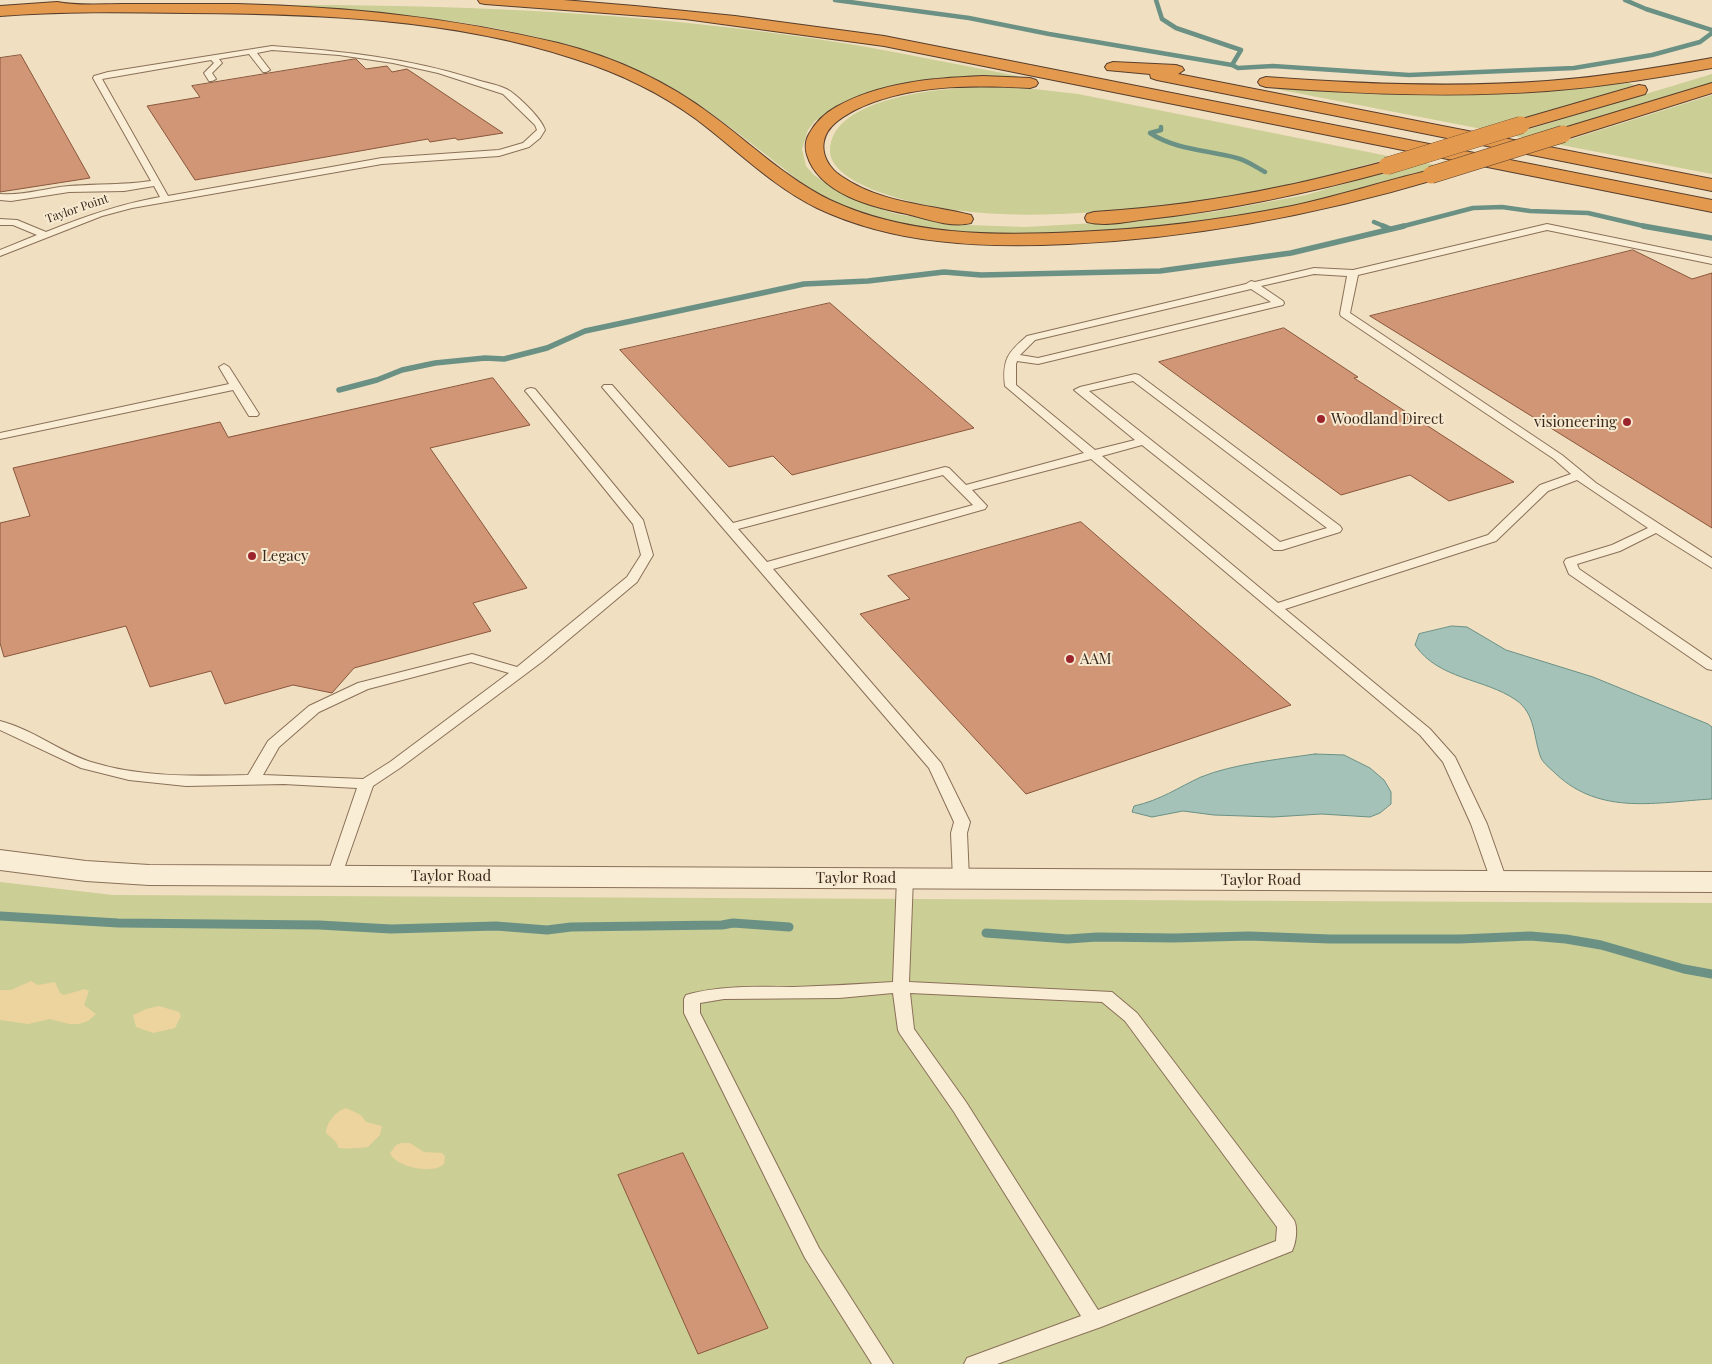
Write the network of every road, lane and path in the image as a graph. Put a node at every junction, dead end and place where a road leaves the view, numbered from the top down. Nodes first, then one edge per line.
1 (186, 0) edge
2 (485, 0) edge
3 (39, 8) junction
4 (0, 11) edge
5 (251, 51) junction
6 (213, 57) junction
7 (1094, 63) dead end
8 (1712, 64) edge
9 (1113, 66) junction
10 (266, 70) dead end
11 (212, 78) dead end
12 (1712, 88) edge
13 (1271, 118) junction
14 (157, 183) junction
15 (1712, 185) edge
16 (0, 197) edge
17 (166, 198) junction
18 (1712, 206) edge
19 (1076, 219) dead end
20 (979, 220) dead end
21 (0, 222) edge
22 (43, 234) junction
23 (0, 253) edge
24 (1712, 261) edge
25 (1353, 273) junction
26 (1251, 284) junction
27 (1013, 357) junction
28 (224, 367) dead end
29 (236, 386) junction
30 (608, 387) dead end
31 (531, 391) dead end
32 (253, 414) dead end
33 (0, 436) edge
34 (1144, 441) junction
35 (1093, 454) junction
36 (1579, 475) junction
37 (964, 489) junction
38 (730, 528) junction
39 (1657, 528) junction
40 (1712, 564) edge
41 (764, 566) junction
42 (1276, 608) junction
43 (1712, 666) edge
44 (518, 672) junction
45 (0, 725) edge
46 (253, 779) junction
47 (366, 784) junction
48 (0, 860) edge
49 (334, 876) junction
50 (905, 878) junction
51 (961, 879) junction
52 (1499, 881) junction
53 (1712, 882) edge
54 (901, 987) junction
55 (1094, 1321) junction
56 (883, 1364) edge
57 (974, 1364) edge

1 - 3 highway
2 - 13 highway
3 - 4 highway
3 - 12 highway, bridge
5 - 6 lane
5 - 10 lane
5 - 17 lane, Taylor Point
6 - 11 lane
6 - 14 lane
7 - 9 highway
8 - 9 highway
8 - 19 highway, bridge
9 - 15 highway
13 - 18 highway
13 - 20 highway
14 - 16 lane
14 - 17 lane
17 - 22 lane, Taylor Point
21 - 22 lane
22 - 23 lane, Taylor Point
24 - 25 lane
25 - 26 lane
25 - 36 lane
26 - 27 lane
26 - 27 lane
27 - 35 lane
28 - 29 lane
29 - 32 lane
29 - 33 lane
30 - 38 lane
31 - 44 lane
34 - 34 lane
34 - 35 lane
35 - 37 lane
35 - 42 lane
36 - 39 lane
36 - 42 lane
37 - 38 lane
37 - 41 lane
38 - 41 lane
39 - 40 lane
39 - 43 lane
41 - 51 lane
42 - 52 lane
44 - 46 lane
44 - 47 lane
45 - 46 lane
46 - 47 lane
47 - 49 lane
48 - 49 street, Taylor Road
49 - 50 street, Taylor Road
50 - 51 street, Taylor Road
50 - 54 lane
51 - 52 street, Taylor Road
52 - 53 street, Taylor Road
54 - 55 lane
54 - 55 lane
54 - 56 lane
55 - 57 lane

